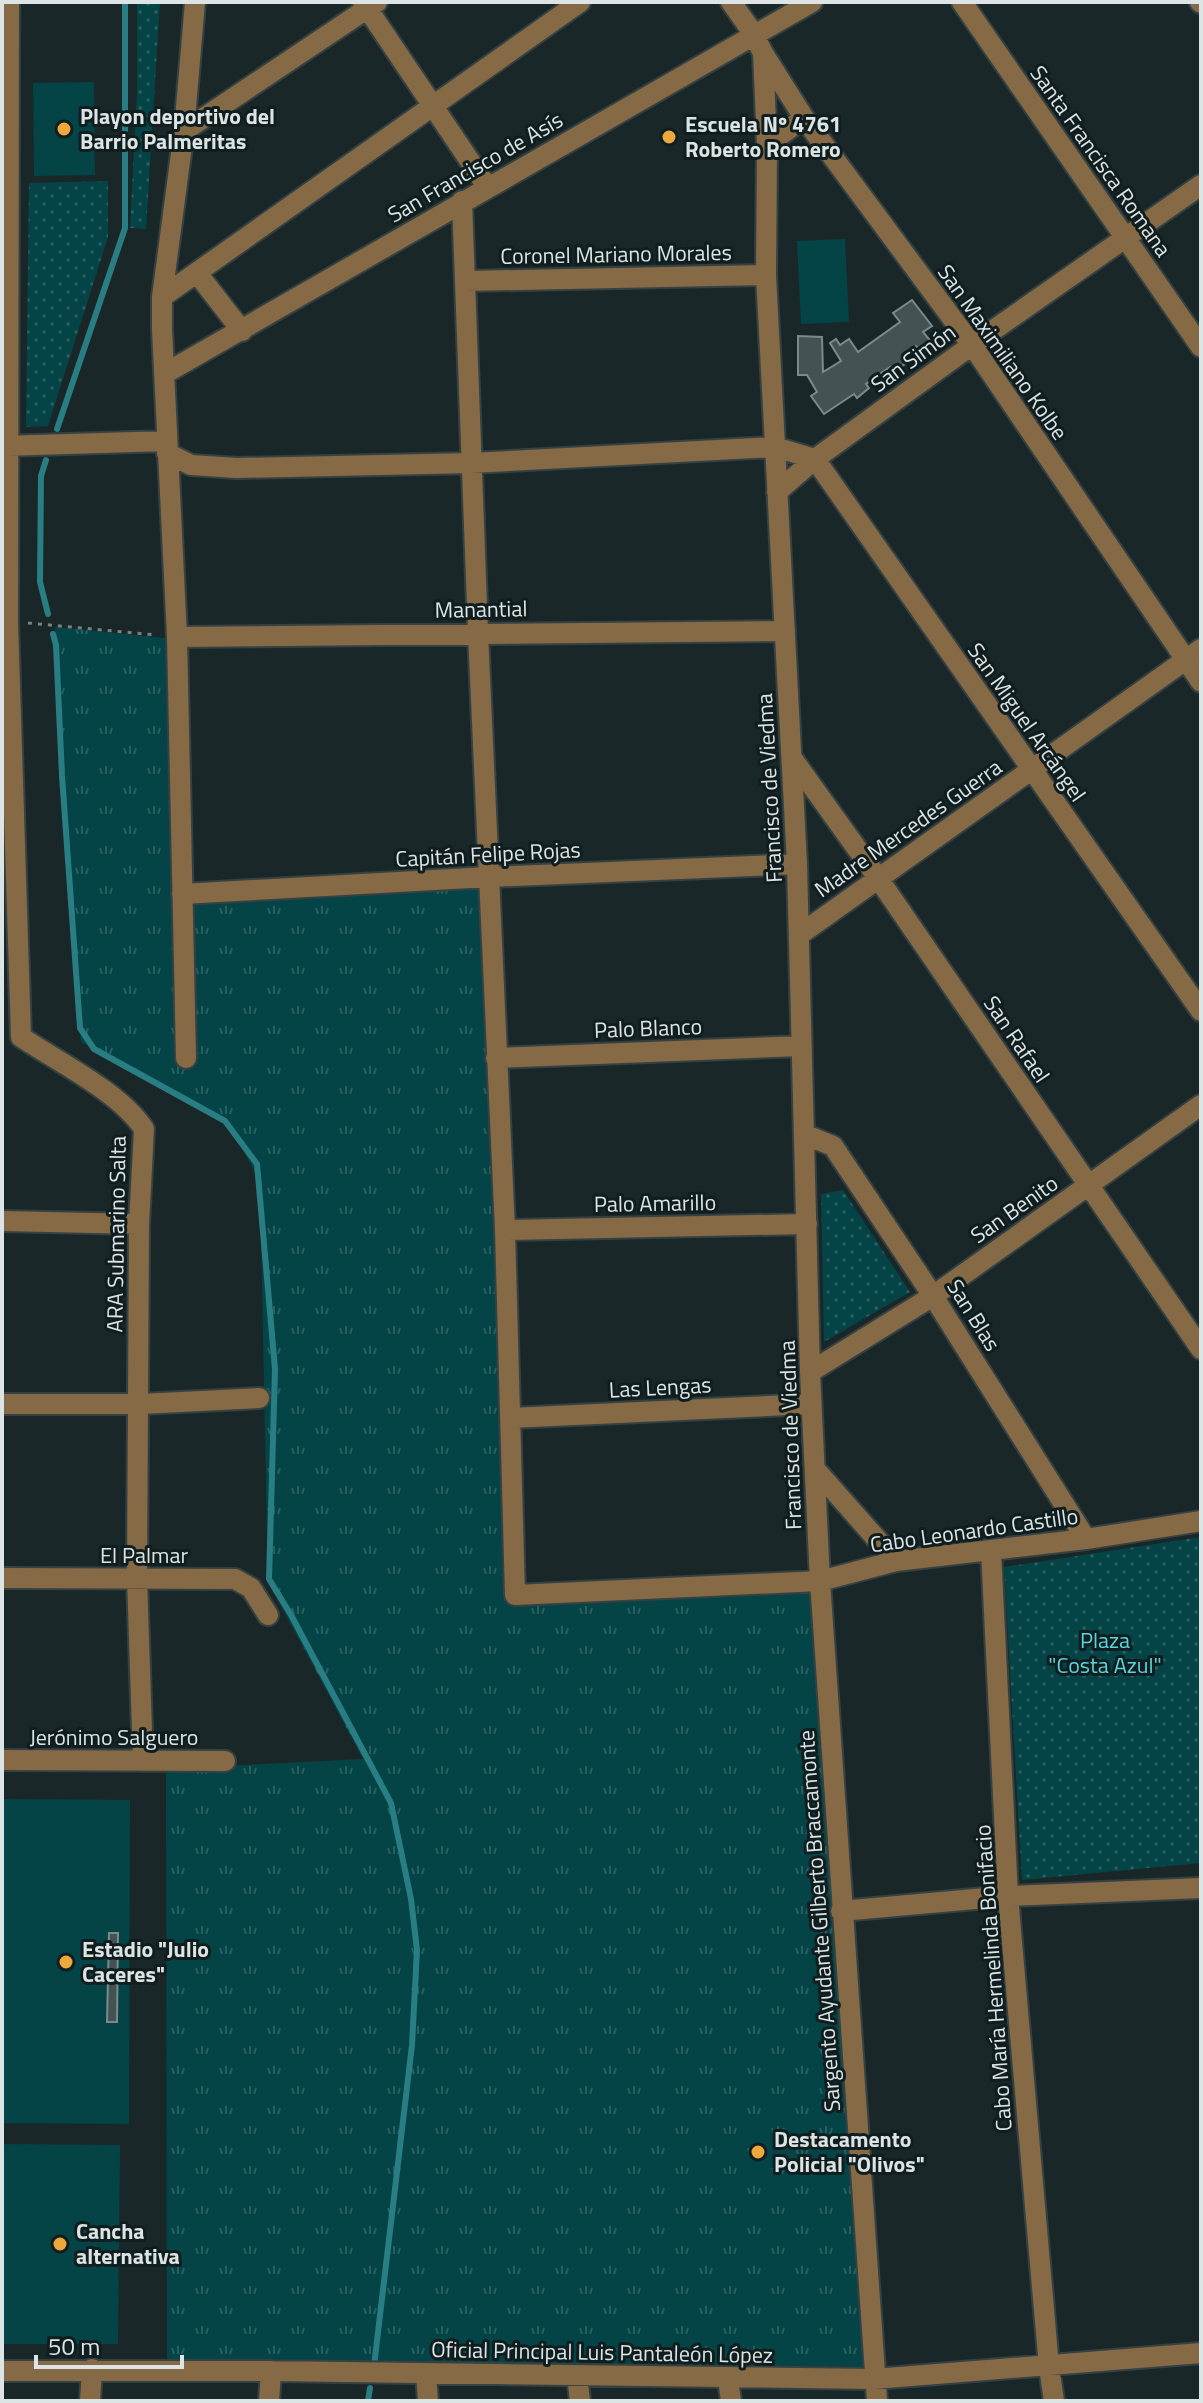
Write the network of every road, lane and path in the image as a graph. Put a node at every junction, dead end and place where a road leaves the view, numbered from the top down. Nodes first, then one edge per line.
1 (9, 2) edge
2 (195, 2) edge
3 (580, 2) edge
4 (731, 2) edge
5 (812, 2) edge
6 (962, 2) edge
7 (369, 4) edge
8 (753, 33) junction
9 (763, 53) junction
10 (432, 106) junction
11 (804, 118) junction
12 (184, 131) junction
13 (767, 145) junction
14 (1201, 185) edge
15 (488, 188) junction
16 (462, 201) junction
17 (1125, 238) junction
18 (5, 245) edge
19 (197, 273) junction
20 (766, 275) junction
21 (466, 281) junction
22 (162, 297) junction
23 (242, 331) junction
24 (972, 345) junction
25 (1201, 347) edge
26 (164, 374) junction
27 (4, 446) edge
28 (167, 447) junction
29 (775, 447) junction
30 (815, 459) junction
31 (472, 463) junction
32 (777, 492) junction
33 (5, 622) edge
34 (785, 631) junction
35 (478, 633) junction
36 (177, 637) junction
37 (1193, 654) edge
38 (1201, 682) edge
39 (792, 758) junction
40 (1030, 770) junction
41 (8, 857) edge
42 (797, 864) junction
43 (488, 877) junction
44 (878, 878) junction
45 (182, 894) junction
46 (799, 935) junction
47 (1201, 1011) edge
48 (11, 1037) edge
49 (801, 1046) junction
50 (186, 1058) dead end
51 (496, 1058) junction
52 (1201, 1105) edge
53 (804, 1134) junction
54 (1088, 1186) junction
55 (2, 1221) edge
56 (139, 1224) junction
57 (807, 1224) junction
58 (505, 1230) junction
59 (933, 1296) junction
60 (1201, 1349) edge
61 (810, 1372) junction
62 (259, 1398) dead end
63 (2, 1404) edge
64 (140, 1404) junction
65 (811, 1404) junction
66 (510, 1418) junction
67 (815, 1469) junction
68 (1201, 1521) edge
69 (1086, 1539) junction
70 (991, 1551) junction
71 (896, 1561) junction
72 (2, 1578) edge
73 (137, 1578) junction
74 (820, 1581) junction
75 (268, 1615) dead end
76 (2, 1760) edge
77 (143, 1761) junction
78 (225, 1761) dead end
79 (1201, 1895) edge
80 (1008, 1896) junction
81 (841, 1911) junction
82 (1201, 2353) edge
83 (1049, 2367) junction
84 (92, 2369) junction
85 (2, 2371) edge
86 (271, 2371) junction
87 (426, 2374) junction
88 (577, 2376) junction
89 (728, 2379) junction
90 (874, 2379) junction
91 (90, 2401) edge
92 (269, 2401) edge
93 (428, 2401) edge
94 (580, 2401) edge
95 (731, 2401) edge
96 (877, 2401) edge
97 (1054, 2401) edge

1 - 18 street, ARA Submarino Salta
2 - 12 street
3 - 10 street
4 - 8 street, Francisco de Viedma
5 - 8 street, San Francisco de Asís
6 - 17 street, Santa Francisca Romana
7 - 10 street
7 - 12 street
8 - 9 street, Francisco de Viedma
8 - 15 street, San Francisco de Asís
9 - 11 street, San Maximiliano Kolbe
9 - 13 street, Francisco de Viedma
10 - 15 street
10 - 19 street
11 - 13 street
11 - 24 street, San Maximiliano Kolbe
12 - 22 street
13 - 20 street, Francisco de Viedma
14 - 17 street, San Simón
15 - 16 street, San Francisco de Asís
16 - 21 street
16 - 23 street, San Francisco de Asís
17 - 24 street, San Simón
17 - 25 street, Santa Francisca Romana
18 - 27 street, ARA Submarino Salta
19 - 22 street
19 - 23 street
20 - 21 street, Coronel Mariano Morales
20 - 29 street, Francisco de Viedma
21 - 31 street
22 - 26 street
23 - 26 street, San Francisco de Asís
24 - 30 street, San Simón
24 - 37 street, San Maximiliano Kolbe
26 - 28 street
27 - 28 street
27 - 33 street, ARA Submarino Salta
28 - 31 street
28 - 36 street
29 - 30 street
29 - 31 street
29 - 32 street, Francisco de Viedma
30 - 32 street, San Simón
30 - 40 street, San Miguel Arcángel
31 - 35 street
32 - 34 street, Francisco de Viedma
33 - 36 path
33 - 41 street, ARA Submarino Salta
34 - 35 street, Manantial
34 - 39 street, Francisco de Viedma
35 - 36 street, Manantial
35 - 43 street
36 - 45 street
37 - 38 street, San Maximiliano Kolbe
37 - 40 street, Madre Mercedes Guerra
39 - 42 street, Francisco de Viedma
39 - 44 street, San Rafael
40 - 44 street, Madre Mercedes Guerra
40 - 47 street, San Miguel Arcángel
41 - 48 street, ARA Submarino Salta
42 - 43 street, Capitán Felipe Rojas
42 - 46 street, Francisco de Viedma
43 - 45 street, Capitán Felipe Rojas
43 - 51 street
44 - 46 street, Madre Mercedes Guerra
44 - 54 street, San Rafael
45 - 50 street
46 - 49 street, Francisco de Viedma
48 - 56 street, ARA Submarino Salta
49 - 51 street, Palo Blanco
49 - 53 street, Francisco de Viedma
51 - 58 street
52 - 54 street, San Benito
53 - 57 street, Francisco de Viedma
53 - 59 street, San Blas
54 - 59 street, San Benito
54 - 60 street, San Rafael
55 - 56 street
56 - 64 street, ARA Submarino Salta
57 - 58 street, Palo Amarillo
57 - 61 street, Francisco de Viedma
58 - 66 street
59 - 61 street, San Benito
59 - 69 street, San Blas
61 - 65 street, Francisco de Viedma
62 - 64 street
63 - 64 street
64 - 73 street, ARA Submarino Salta
65 - 66 street, Las Lengas
65 - 67 street, Francisco de Viedma
66 - 74 street, Cabo Leonardo Castillo
67 - 71 street
67 - 74 street, Francisco de Viedma
68 - 69 street, Cabo Leonardo Castillo
69 - 70 street, Cabo Leonardo Castillo
70 - 71 street, Cabo Leonardo Castillo
70 - 80 street, Cabo María Hermelinda Bonifacio
71 - 74 street, Cabo Leonardo Castillo
72 - 73 street, El Palmar
73 - 75 street, El Palmar
73 - 77 street, ARA Submarino Salta
74 - 81 street, Sargento Ayudante Gilberto Braccamonte
76 - 77 street, Jerónimo Salguero
77 - 78 street, Jerónimo Salguero
79 - 80 street
80 - 81 street
80 - 83 street, Cabo María Hermelinda Bonifacio
81 - 90 street, Sargento Ayudante Gilberto Braccamonte
82 - 83 street, Oficial Principal Luis Pantaleón López
83 - 90 street, Oficial Principal Luis Pantaleón López
83 - 97 street, Cabo María Hermelinda Bonifacio
84 - 85 street, Oficial Principal Luis Pantaleón López
84 - 86 street, Oficial Principal Luis Pantaleón López
84 - 91 street
86 - 87 street, Oficial Principal Luis Pantaleón López
86 - 92 street
87 - 88 street, Oficial Principal Luis Pantaleón López
87 - 93 street
88 - 89 street, Oficial Principal Luis Pantaleón López
88 - 94 street
89 - 90 street, Oficial Principal Luis Pantaleón López
89 - 95 street
90 - 96 street, Sargento Ayudante Gilberto Braccamonte

